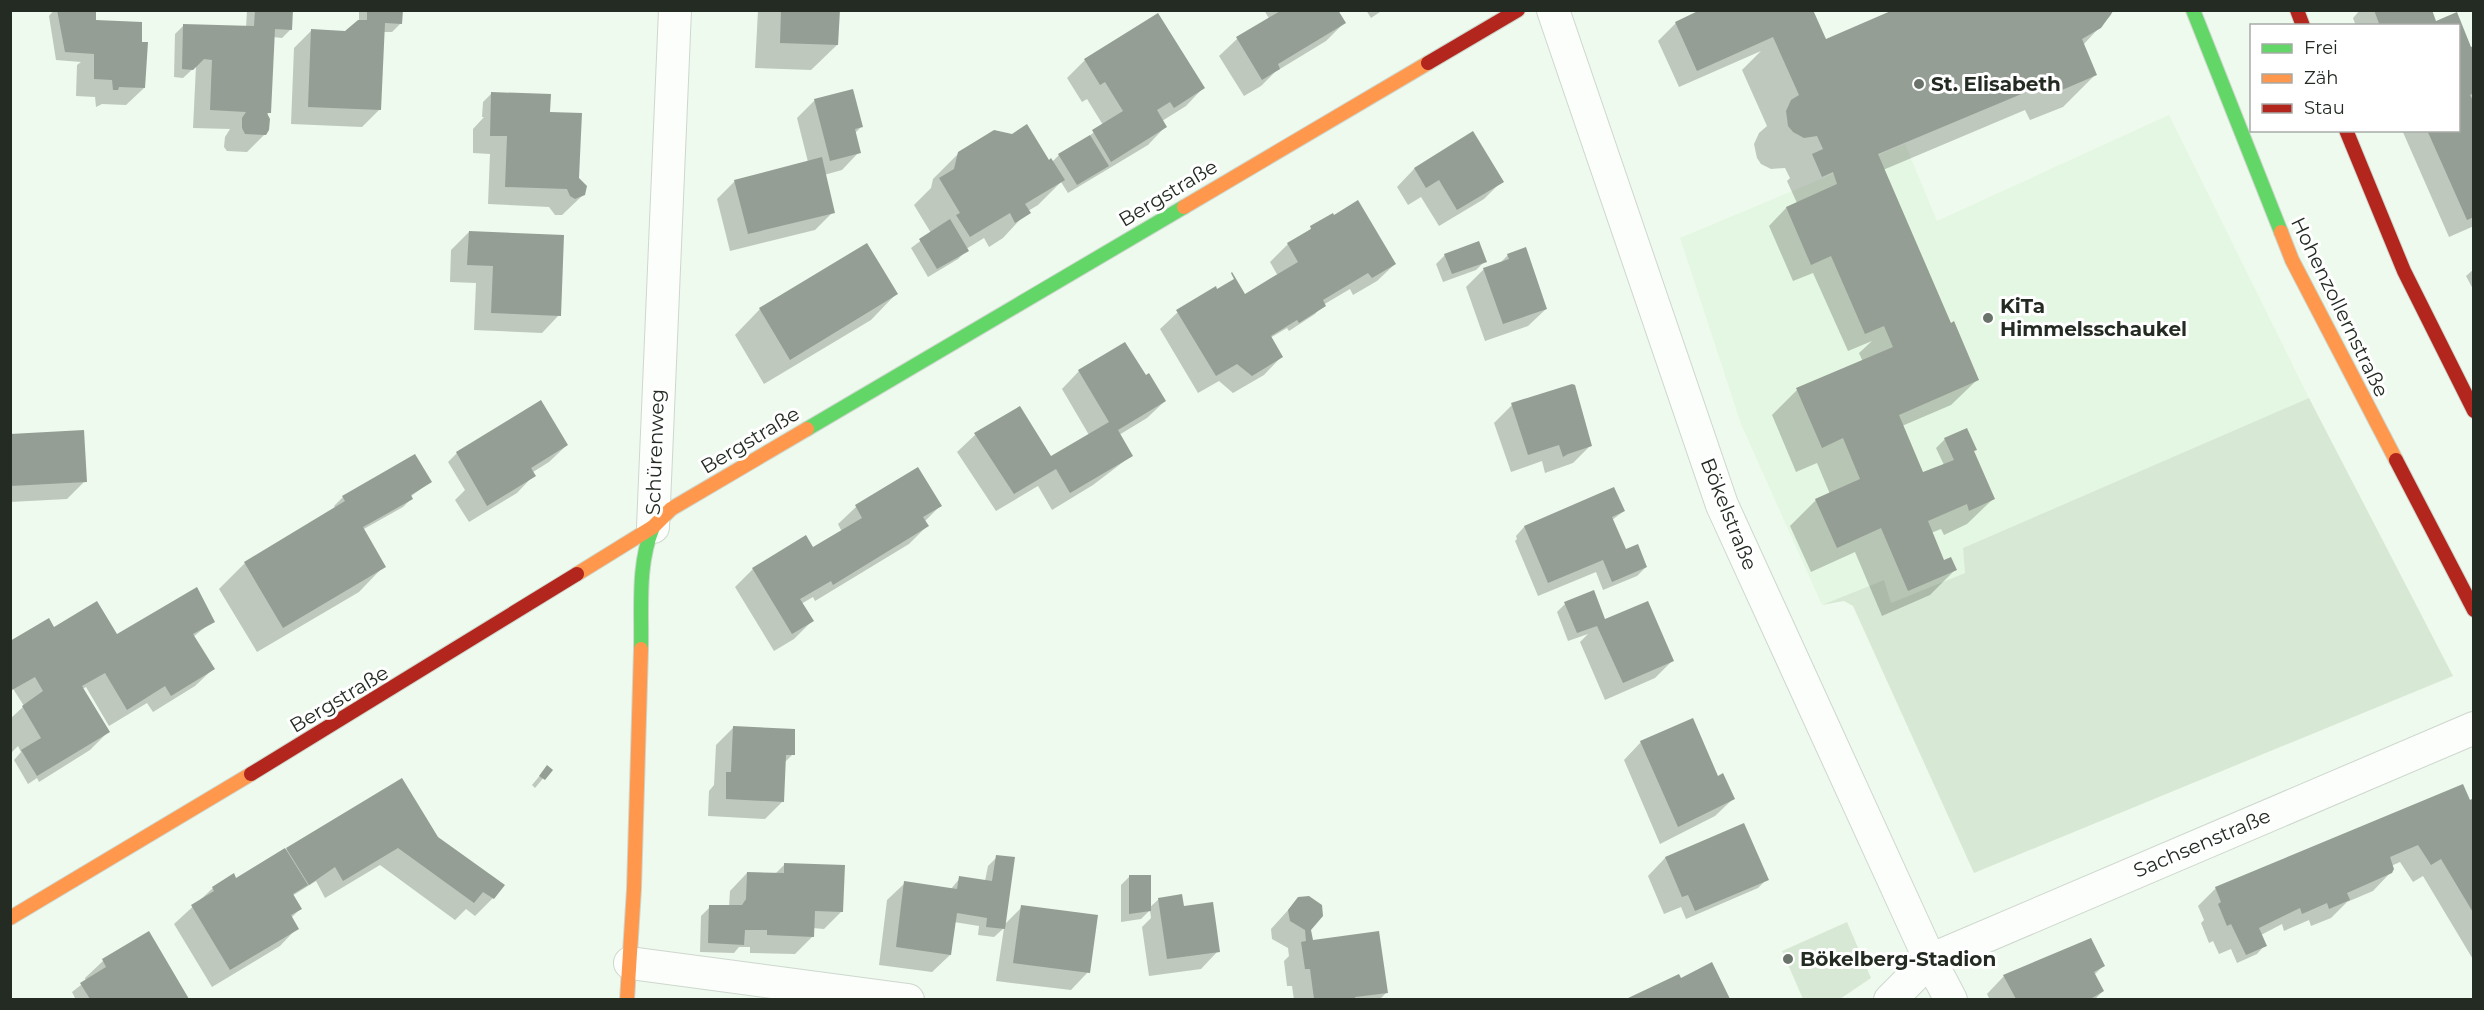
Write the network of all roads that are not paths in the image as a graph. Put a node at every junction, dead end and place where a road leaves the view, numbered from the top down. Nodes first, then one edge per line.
1 (675, 10) edge
2 (1518, 10) edge
3 (1553, 10) edge
4 (2193, 10) edge
5 (2347, 132) edge
6 (2474, 411) edge
7 (652, 527) junction
8 (2474, 610) edge
9 (2474, 728) edge
10 (10, 918) edge
11 (1930, 960) junction
12 (630, 963) junction
13 (627, 999) edge
14 (908, 999) edge
15 (1890, 999) edge
16 (1951, 999) edge

1 - 7 street, Schürenweg
2 - 7 main road, Bergstraße
3 - 11 street, Bökelstraße
4 - 8 main road, Hohenzollernstraße
5 - 6 main road
7 - 10 main road, Bergstraße
7 - 12 main road, Schürenweg
9 - 11 street, Sachsenstraße
11 - 15 street
11 - 16 street, Bökelstraße
12 - 13 main road, Schürenweg
12 - 14 street

